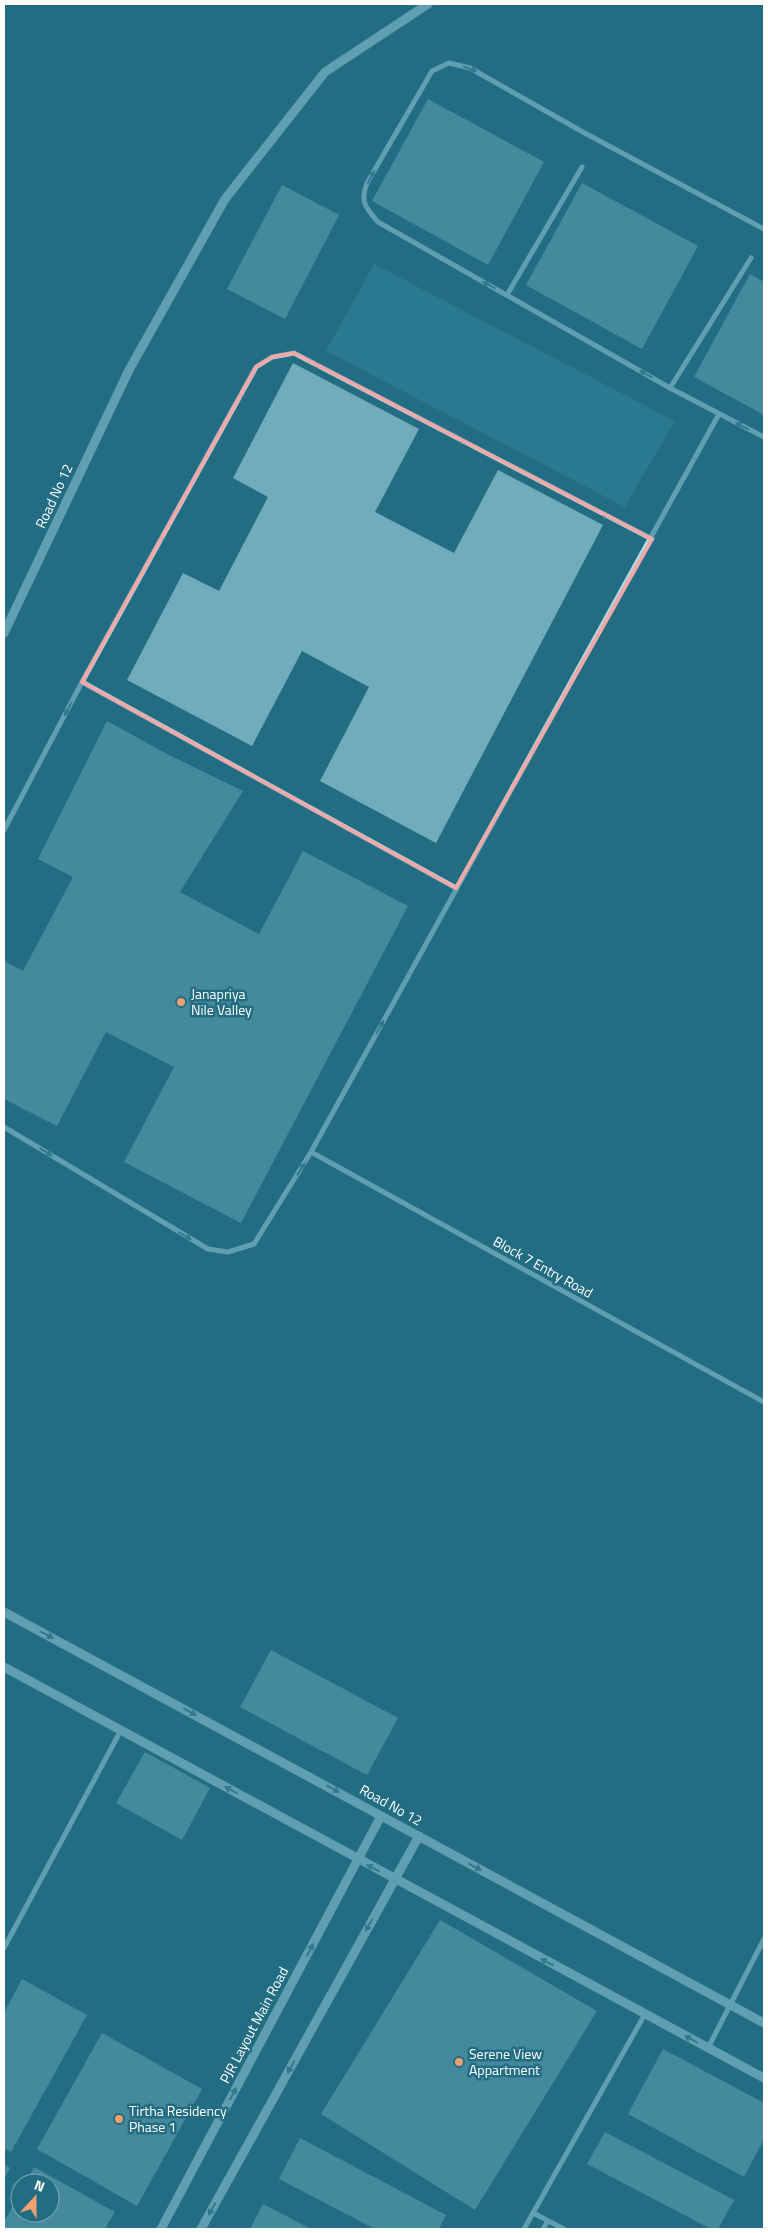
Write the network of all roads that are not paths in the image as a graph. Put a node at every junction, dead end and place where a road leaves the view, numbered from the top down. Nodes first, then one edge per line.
1 (428, 4) edge
2 (582, 167) dead end
3 (764, 229) edge
4 (750, 258) dead end
5 (507, 295) junction
6 (670, 388) junction
7 (719, 414) junction
8 (764, 437) edge
9 (652, 539) junction
10 (4, 633) edge
11 (82, 682) junction
12 (4, 830) edge
13 (456, 888) junction
14 (4, 1127) edge
15 (311, 1152) junction
16 (764, 1402) edge
17 (4, 1612) edge
18 (4, 1667) edge
19 (121, 1730) junction
20 (381, 1816) junction
21 (419, 1836) junction
22 (358, 1860) junction
23 (395, 1879) junction
24 (764, 1939) edge
25 (4, 1948) edge
26 (730, 2005) junction
27 (646, 2014) junction
28 (764, 2023) edge
29 (708, 2048) junction
30 (764, 2078) edge
31 (533, 2213) junction
32 (548, 2221) junction
33 (161, 2229) edge
34 (201, 2229) edge
35 (524, 2229) edge
36 (543, 2229) edge
37 (564, 2229) edge

1 - 10 street, Road No 12
2 - 5 street
5 -> 3 street
4 - 6 street
6 -> 5 street
6 - 7 street
8 -> 7 street
7 - 9 street
9 -> 11 street
9 - 13 street
11 -> 12 street
11 - 13 street
15 -> 13 street
14 -> 15 street
15 - 16 street, Block 7 Entry Road
17 -> 20 street, Road No 12
18 - 19 street
22 -> 19 street
19 - 25 street
20 - 21 street, Road No 12
20 - 22 street, PJR Layout Main Road
21 - 23 street
21 -> 26 street, Road No 12
23 -> 22 street
33 -> 22 street, PJR Layout Main Road
27 -> 23 street
23 -> 34 street
24 - 26 street
26 - 28 street, Road No 12
26 - 29 street
29 -> 27 street
27 - 31 street
29 - 30 street
31 - 32 street
31 - 35 street
32 - 36 street
32 - 37 street

